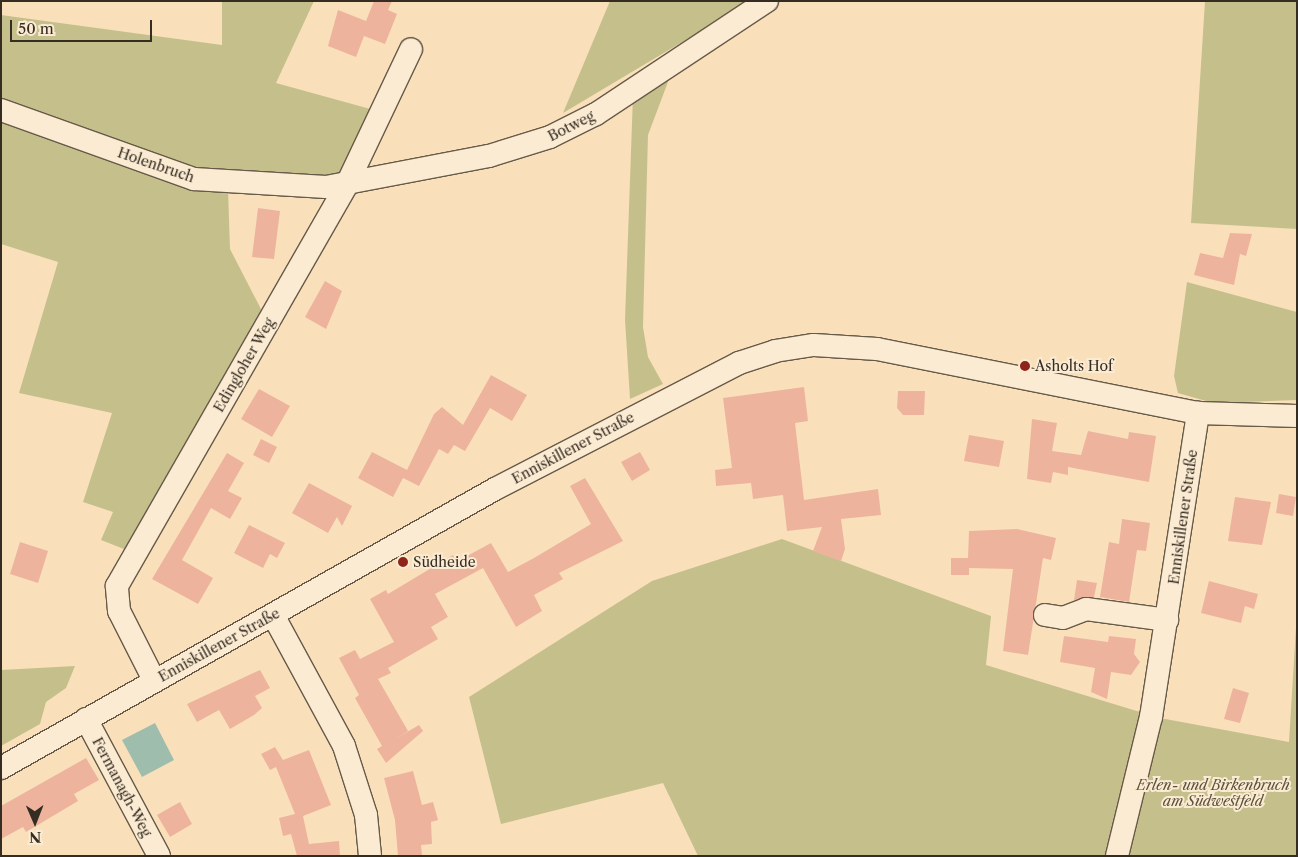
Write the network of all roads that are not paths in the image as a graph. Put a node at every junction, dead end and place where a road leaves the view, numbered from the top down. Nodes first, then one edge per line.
1 (767, 1) edge
2 (411, 49) dead end
3 (1, 110) edge
4 (347, 184) junction
5 (1198, 414) junction
6 (1297, 416) edge
7 (273, 615) junction
8 (1045, 615) dead end
9 (1167, 620) junction
10 (154, 680) junction
11 (86, 719) junction
12 (1, 768) edge
13 (159, 856) edge
14 (370, 856) edge
15 (1117, 856) edge

1 - 4 street, Botweg
2 - 4 street, Edingloher Weg
3 - 4 street, Holenbruch
4 - 10 street, Edingloher Weg
5 - 6 street, Enniskillener Straße
5 - 7 street, Enniskillener Straße
5 - 9 street, Enniskillener Straße
7 - 10 street, Enniskillener Straße
7 - 14 street
8 - 9 street
9 - 15 street, Enniskillener Straße
10 - 11 street, Enniskillener Straße
11 - 12 street, Enniskillener Straße
11 - 13 street, Fermanagh-Weg

